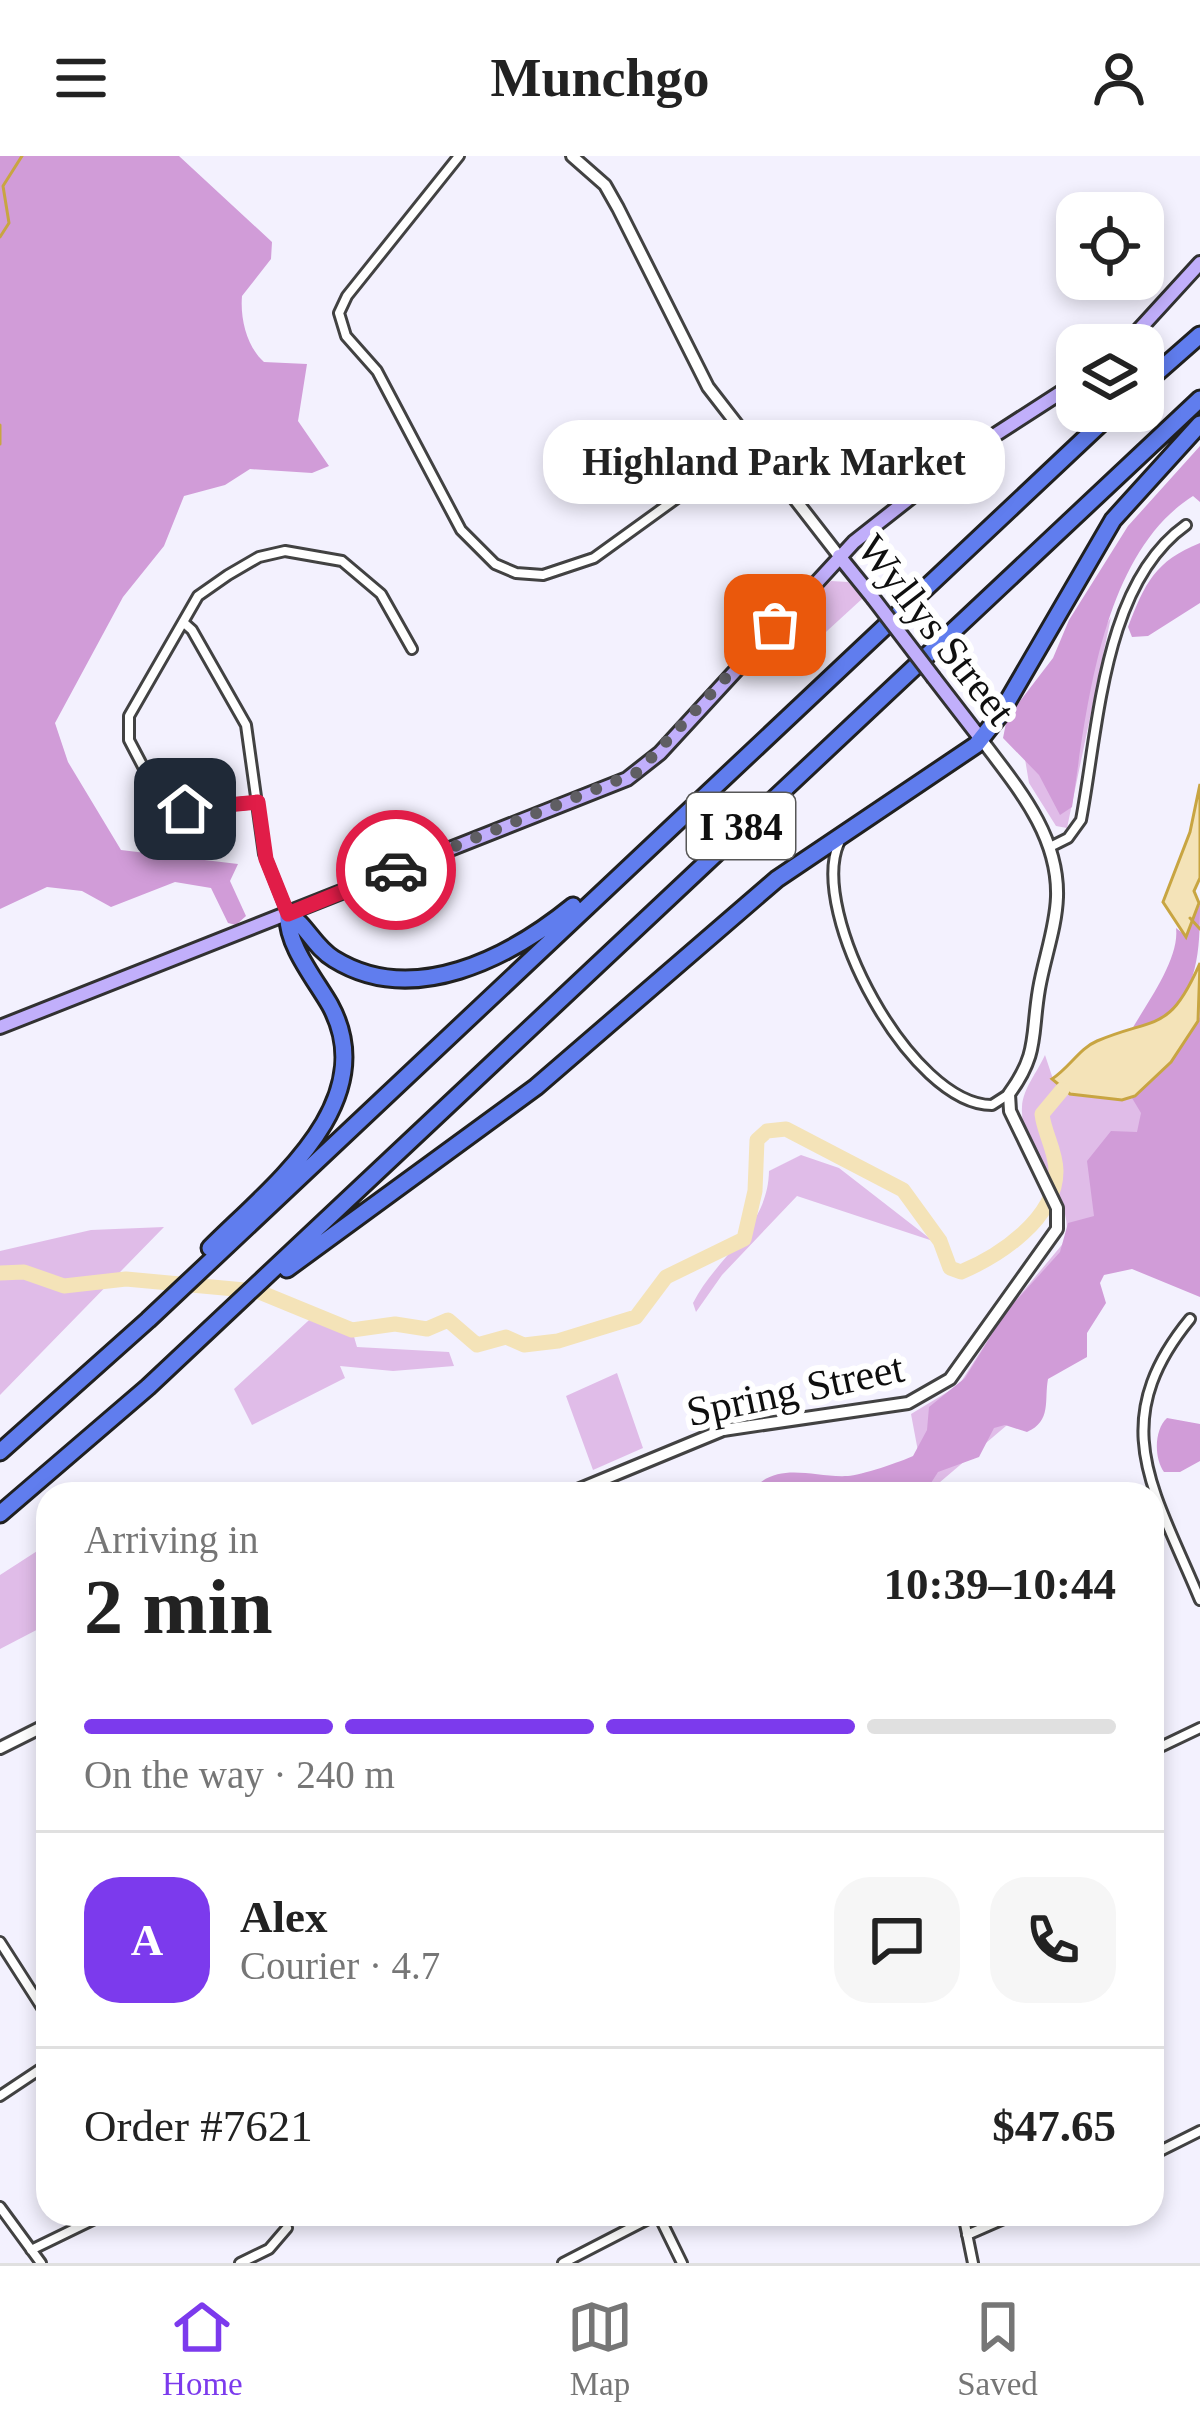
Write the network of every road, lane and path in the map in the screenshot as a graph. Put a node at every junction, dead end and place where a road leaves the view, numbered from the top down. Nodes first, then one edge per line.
1 (458, 156) edge
2 (572, 156) edge
3 (1200, 263) edge
4 (1144, 324) edge
5 (1200, 335) edge
6 (1164, 367) edge
7 (1056, 396) edge
8 (1200, 399) edge
9 (1200, 424) edge
10 (1092, 432) edge
11 (749, 446) junction
12 (1186, 525) dead end
13 (839, 556) junction
14 (183, 622) junction
15 (412, 649) dead end
16 (981, 740) junction
17 (258, 802) junction
18 (845, 831) junction
19 (1050, 847) junction
20 (633, 862) junction
21 (288, 914) junction
22 (0, 1027) edge
23 (1009, 1094) junction
24 (217, 1248) junction
25 (293, 1257) junction
26 (1190, 1319) dead end
27 (0, 1451) edge
28 (603, 1478) junction
29 (36, 1482) edge
30 (36, 1482) edge
31 (594, 1482) edge
32 (605, 1482) edge
33 (1150, 1482) edge
34 (0, 1514) edge
35 (1164, 1515) edge
36 (1200, 1600) edge
37 (1200, 1728) edge
38 (36, 1730) edge
39 (1164, 1745) edge
40 (0, 1748) edge
41 (0, 1942) edge
42 (36, 1998) edge
43 (36, 2072) edge
44 (0, 2096) edge
45 (1200, 2131) edge
46 (1164, 2149) edge
47 (0, 2207) edge
48 (80, 2226) edge
49 (635, 2226) edge
50 (664, 2226) edge
51 (965, 2226) edge
52 (988, 2226) edge
53 (287, 2228) dead end
54 (967, 2235) junction
55 (32, 2250) junction
56 (41, 2263) edge
57 (240, 2263) edge
58 (563, 2263) edge
59 (682, 2263) edge
60 (973, 2263) edge

1 - 11 street
2 - 11 street, Wyllys Street
3 - 4 main road
5 - 6 highway
7 - 13 main road
8 - 25 highway, I 384
9 - 16 highway
10 - 20 highway, I 384
11 - 13 street, Wyllys Street
12 - 19 street
13 - 16 main road, Wyllys Street, bridge
13 - 21 main road
14 - 15 street
14 - 17 street
14 - 17 street
16 - 18 highway
16 - 19 street, Wyllys Street
17 - 21 street
18 - 23 street
18 - 25 highway
19 - 23 street
20 - 21 highway
20 - 24 highway, I 384
21 - 22 main road
21 - 24 highway
23 - 28 street, Spring Street
24 - 27 highway
25 - 29 highway
26 - 33 street
28 - 31 street, Spring Street
28 - 32 street
30 - 34 highway
35 - 36 street
37 - 39 street
38 - 40 street
41 - 42 street
43 - 44 street
45 - 46 street
47 - 55 street
48 - 55 street
49 - 58 street
50 - 59 street
51 - 54 street
52 - 54 street
53 - 57 street
54 - 60 street
55 - 56 street

